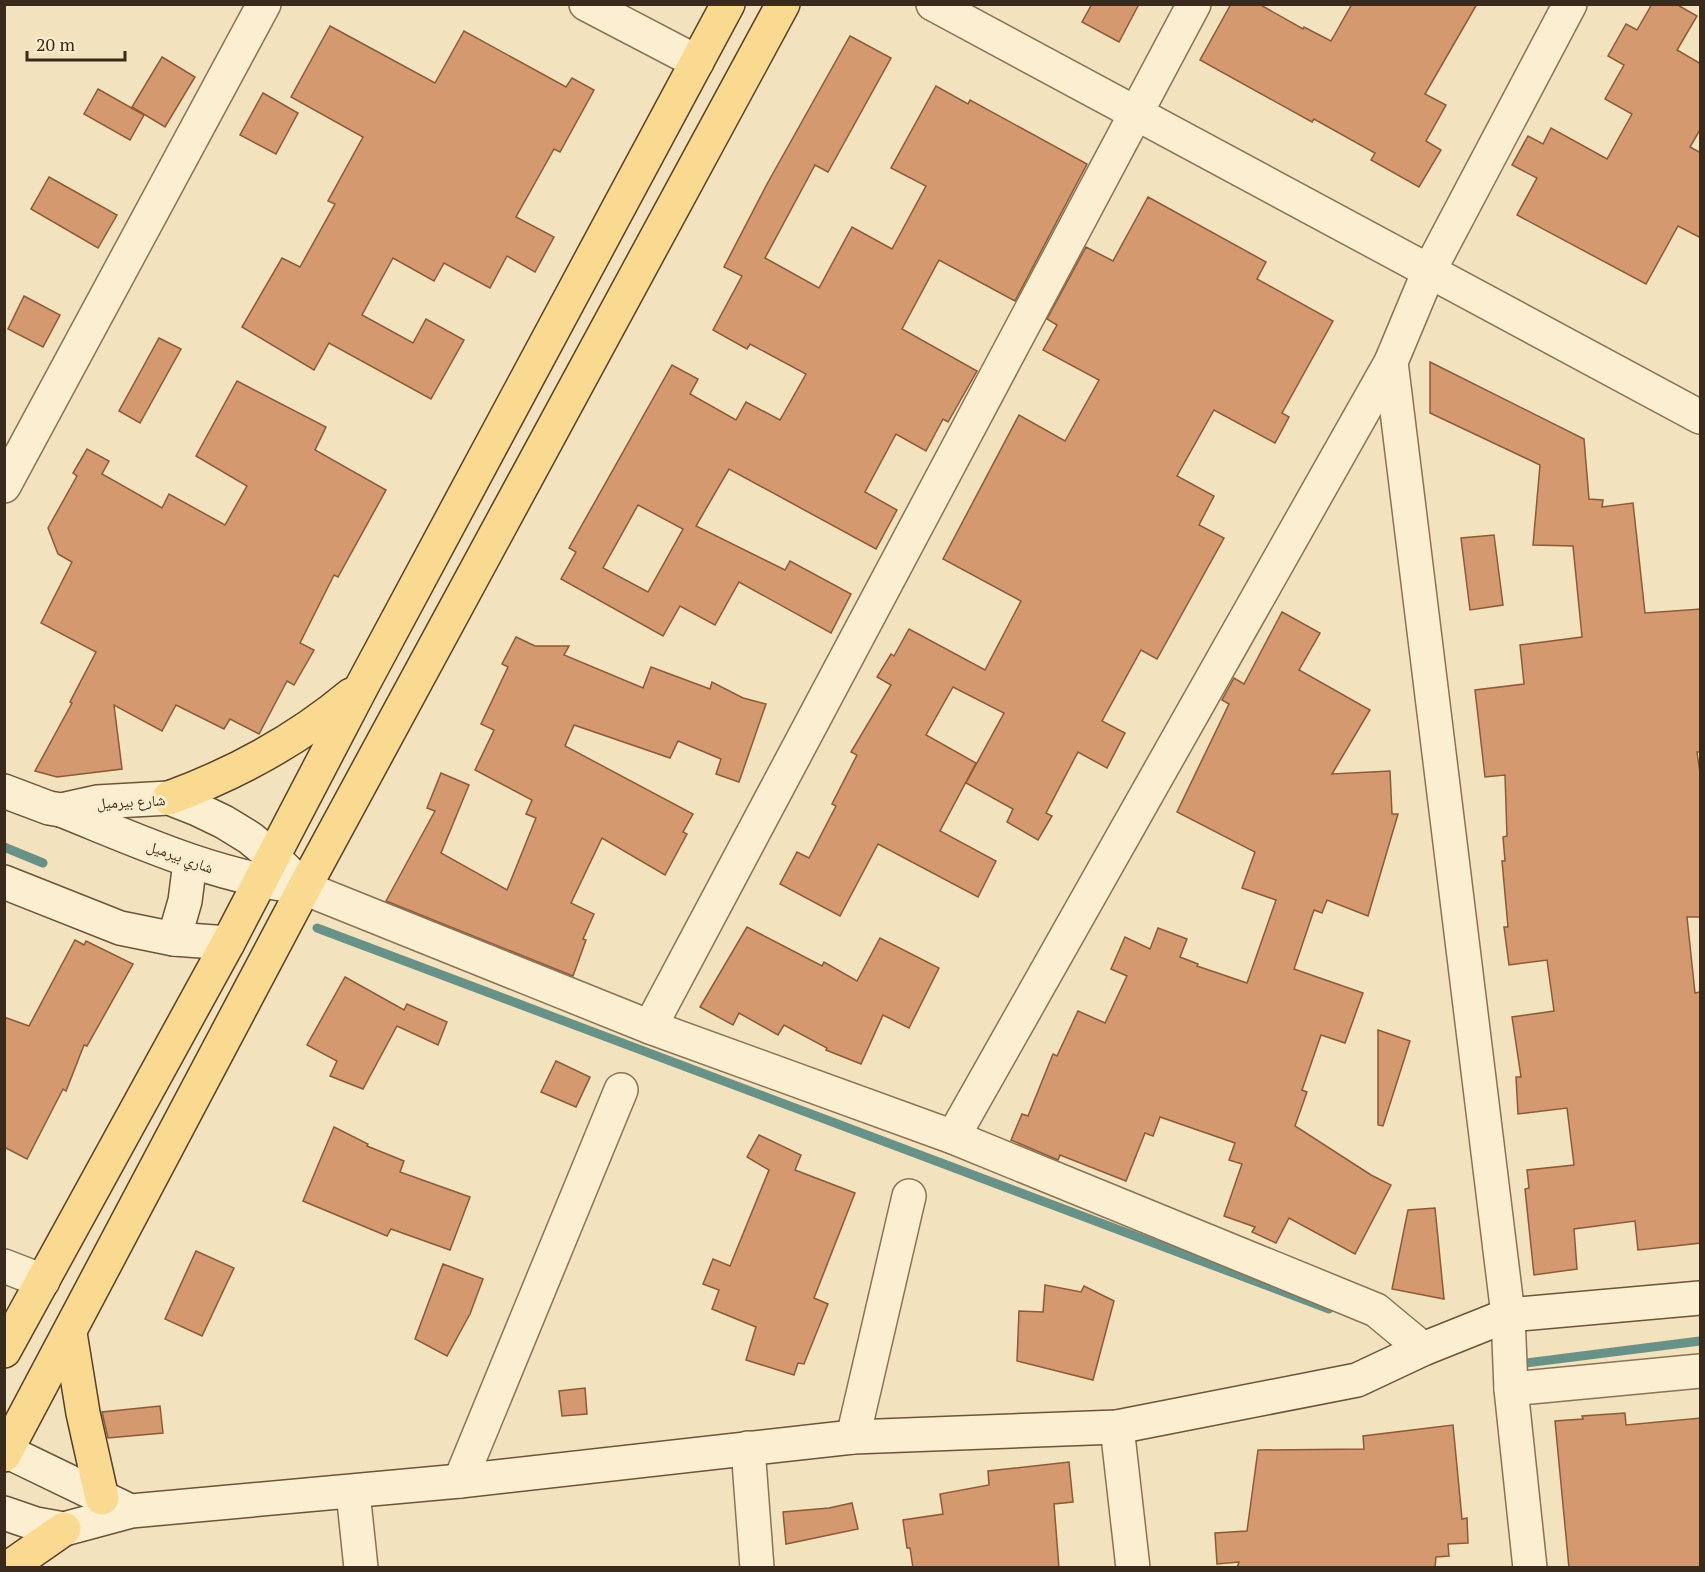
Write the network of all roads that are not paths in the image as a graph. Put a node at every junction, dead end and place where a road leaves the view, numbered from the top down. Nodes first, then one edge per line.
1 (264, 4) edge
2 (586, 4) edge
3 (728, 4) edge
4 (783, 4) edge
5 (933, 4) edge
6 (1194, 4) edge
7 (1570, 4) edge
8 (697, 62) junction
9 (1137, 115) junction
10 (1429, 271) junction
11 (1391, 362) junction
12 (1701, 417) edge
13 (4, 486) edge
14 (362, 686) junction
15 (4, 791) edge
16 (169, 798) junction
17 (61, 810) junction
18 (190, 862) junction
19 (267, 869) junction
20 (4, 882) edge
21 (304, 888) junction
22 (174, 939) junction
23 (228, 943) junction
24 (650, 1027) junction
25 (621, 1090) dead end
26 (953, 1137) junction
27 (909, 1196) dead end
28 (4, 1266) edge
29 (43, 1281) junction
30 (1701, 1298) edge
31 (1508, 1315) junction
32 (70, 1333) junction
33 (1423, 1349) junction
34 (4, 1351) edge
35 (1701, 1371) edge
36 (1511, 1389) junction
37 (1117, 1427) junction
38 (853, 1437) junction
39 (748, 1448) junction
40 (5, 1452) edge
41 (460, 1480) junction
42 (353, 1491) junction
43 (102, 1498) junction
44 (131, 1511) junction
45 (4, 1513) edge
46 (64, 1529) junction
47 (8, 1568) edge
48 (361, 1568) edge
49 (757, 1568) edge
50 (1133, 1568) edge
51 (1530, 1568) edge

1 - 13 street
2 - 8 street
3 - 8 main road
4 - 21 main road
5 - 9 street
6 - 9 street
7 - 10 street
8 - 14 main road
9 - 10 street
9 - 24 street
10 - 11 street
10 - 12 street
11 - 26 street
11 - 31 street
14 - 16 main road
14 - 19 main road
15 - 17 street, شارع بيرميل
16 - 17 street, شارع بيرميل
16 - 19 street, شارع بيرميل
17 - 18 street, شاري بيرميل
18 - 19 street, شاري بيرميل
18 - 22 street
19 - 21 street, شاري بيرميل
19 - 23 main road
20 - 22 street
21 - 24 street, شاري بيرميل
21 - 32 main road
22 - 23 street
23 - 29 main road
24 - 26 street, شاري بيرميل
25 - 41 street
26 - 33 street, شاري بيرميل
27 - 38 street
28 - 29 street
29 - 34 main road
30 - 31 street
31 - 33 street
31 - 36 street
32 - 40 main road
32 - 43 main road
33 - 37 street
35 - 36 street
36 - 51 street
37 - 38 street
37 - 50 street
38 - 39 street
39 - 41 street
39 - 49 street
40 - 43 street
41 - 42 street
42 - 44 street
42 - 48 street
43 - 44 street
44 - 46 street
45 - 46 street
46 - 47 main road

